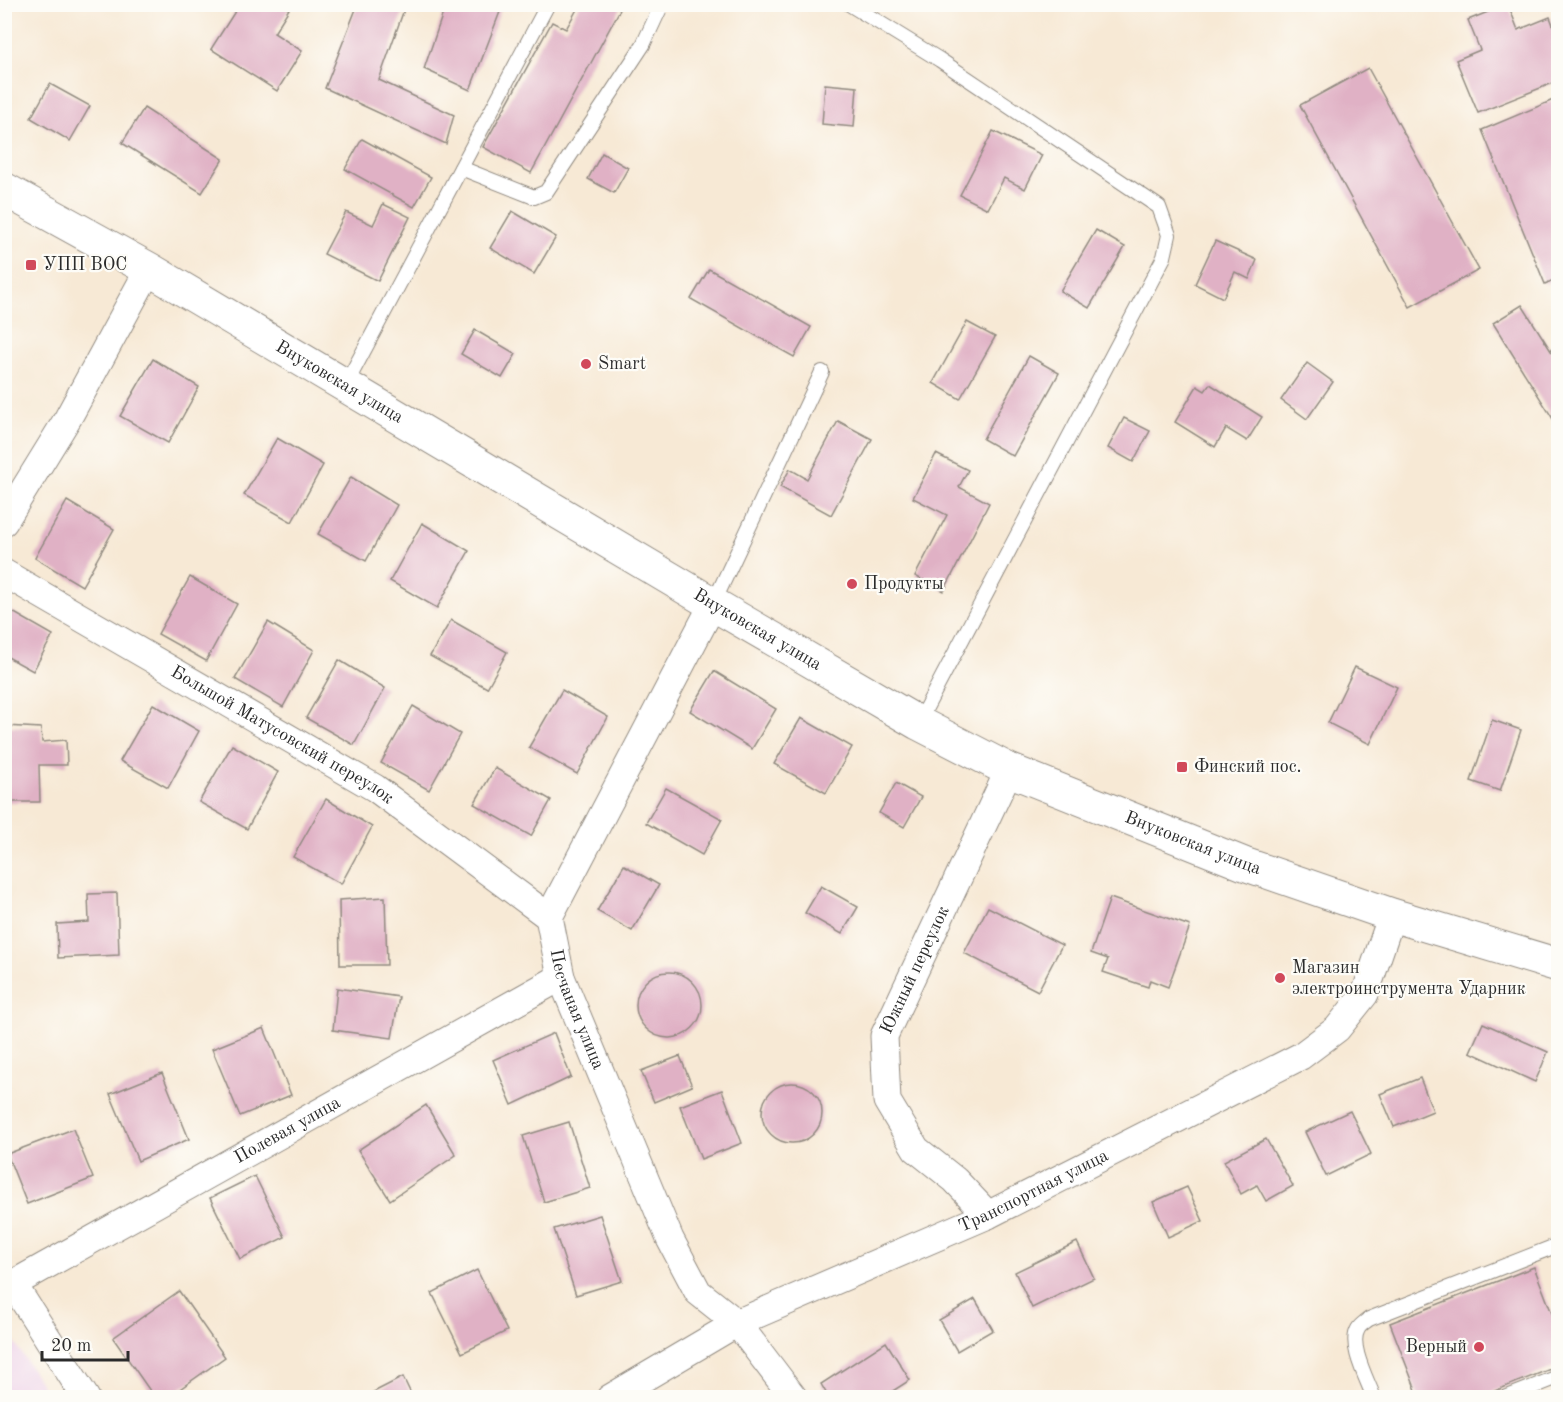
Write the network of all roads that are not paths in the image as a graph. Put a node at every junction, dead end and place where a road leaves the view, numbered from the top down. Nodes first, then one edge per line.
1 (548, 4) edge
2 (662, 4) edge
3 (849, 4) edge
4 (461, 168) junction
5 (4, 189) edge
6 (149, 269) junction
7 (822, 372) dead end
8 (345, 386) junction
9 (4, 522) edge
10 (4, 573) edge
11 (713, 604) junction
12 (918, 723) junction
13 (1009, 770) junction
14 (1392, 915) junction
15 (549, 917) junction
16 (1558, 965) edge
17 (561, 977) junction
18 (988, 1215) junction
19 (1558, 1245) edge
20 (737, 1323) junction
21 (1558, 1377) edge
22 (86, 1398) edge
23 (610, 1398) edge
24 (794, 1398) edge
25 (1374, 1398) edge
26 (1505, 1398) edge

1 - 4 lane
2 - 4 lane
3 - 12 lane
4 - 8 lane
5 - 6 main road, Внуковская улица
6 - 8 main road, Внуковская улица
6 - 9 street
7 - 11 lane
8 - 11 main road, Внуковская улица
10 - 15 street, Большой Матусовский переулок
11 - 12 main road, Внуковская улица
11 - 15 street
12 - 13 main road, Внуковская улица
13 - 14 main road, Внуковская улица
13 - 18 street, Южный переулок
14 - 16 main road, Внуковская улица
14 - 18 street, Транспортная улица
15 - 17 street, Песчаная улица
17 - 20 street, Песчаная улица
17 - 22 street, Полевая улица
18 - 20 street, Транспортная улица
19 - 25 lane
20 - 23 street, Транспортная улица
20 - 24 street, Песчаная улица
21 - 26 lane

